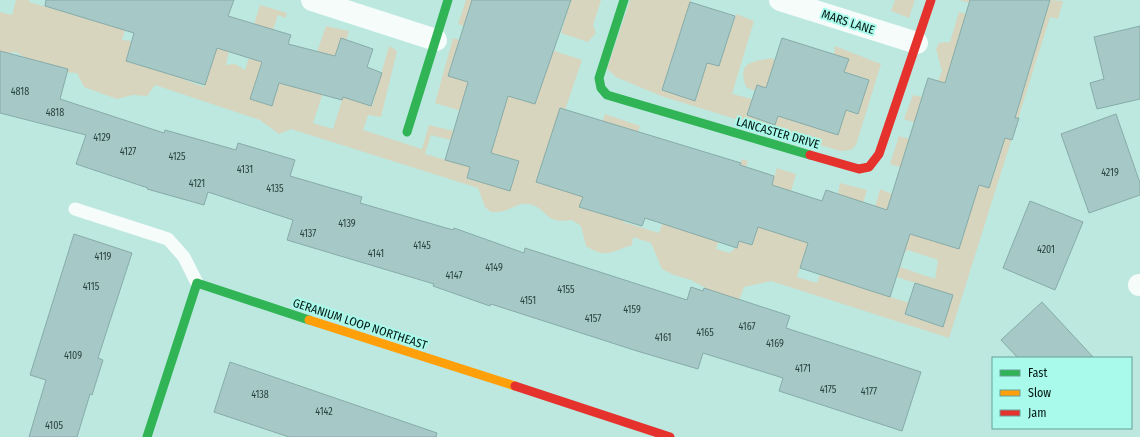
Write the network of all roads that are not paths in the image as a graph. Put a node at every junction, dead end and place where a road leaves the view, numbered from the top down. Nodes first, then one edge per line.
1 (312, 0) edge
2 (448, 0) edge
3 (624, 0) edge
4 (780, 0) edge
5 (932, 0) edge
6 (436, 40) junction
7 (917, 44) junction
8 (408, 132) dead end
9 (75, 209) dead end
10 (197, 283) junction
11 (147, 437) edge
12 (670, 437) edge

1 - 6 street
2 - 6 street
3 - 7 street, LANCASTER DRIVE
4 - 7 street, MARS LANE
5 - 7 street, LANCASTER DRIVE
6 - 8 street
9 - 10 lane
10 - 11 street
10 - 12 street, GERANIUM LOOP NORTHEAST

